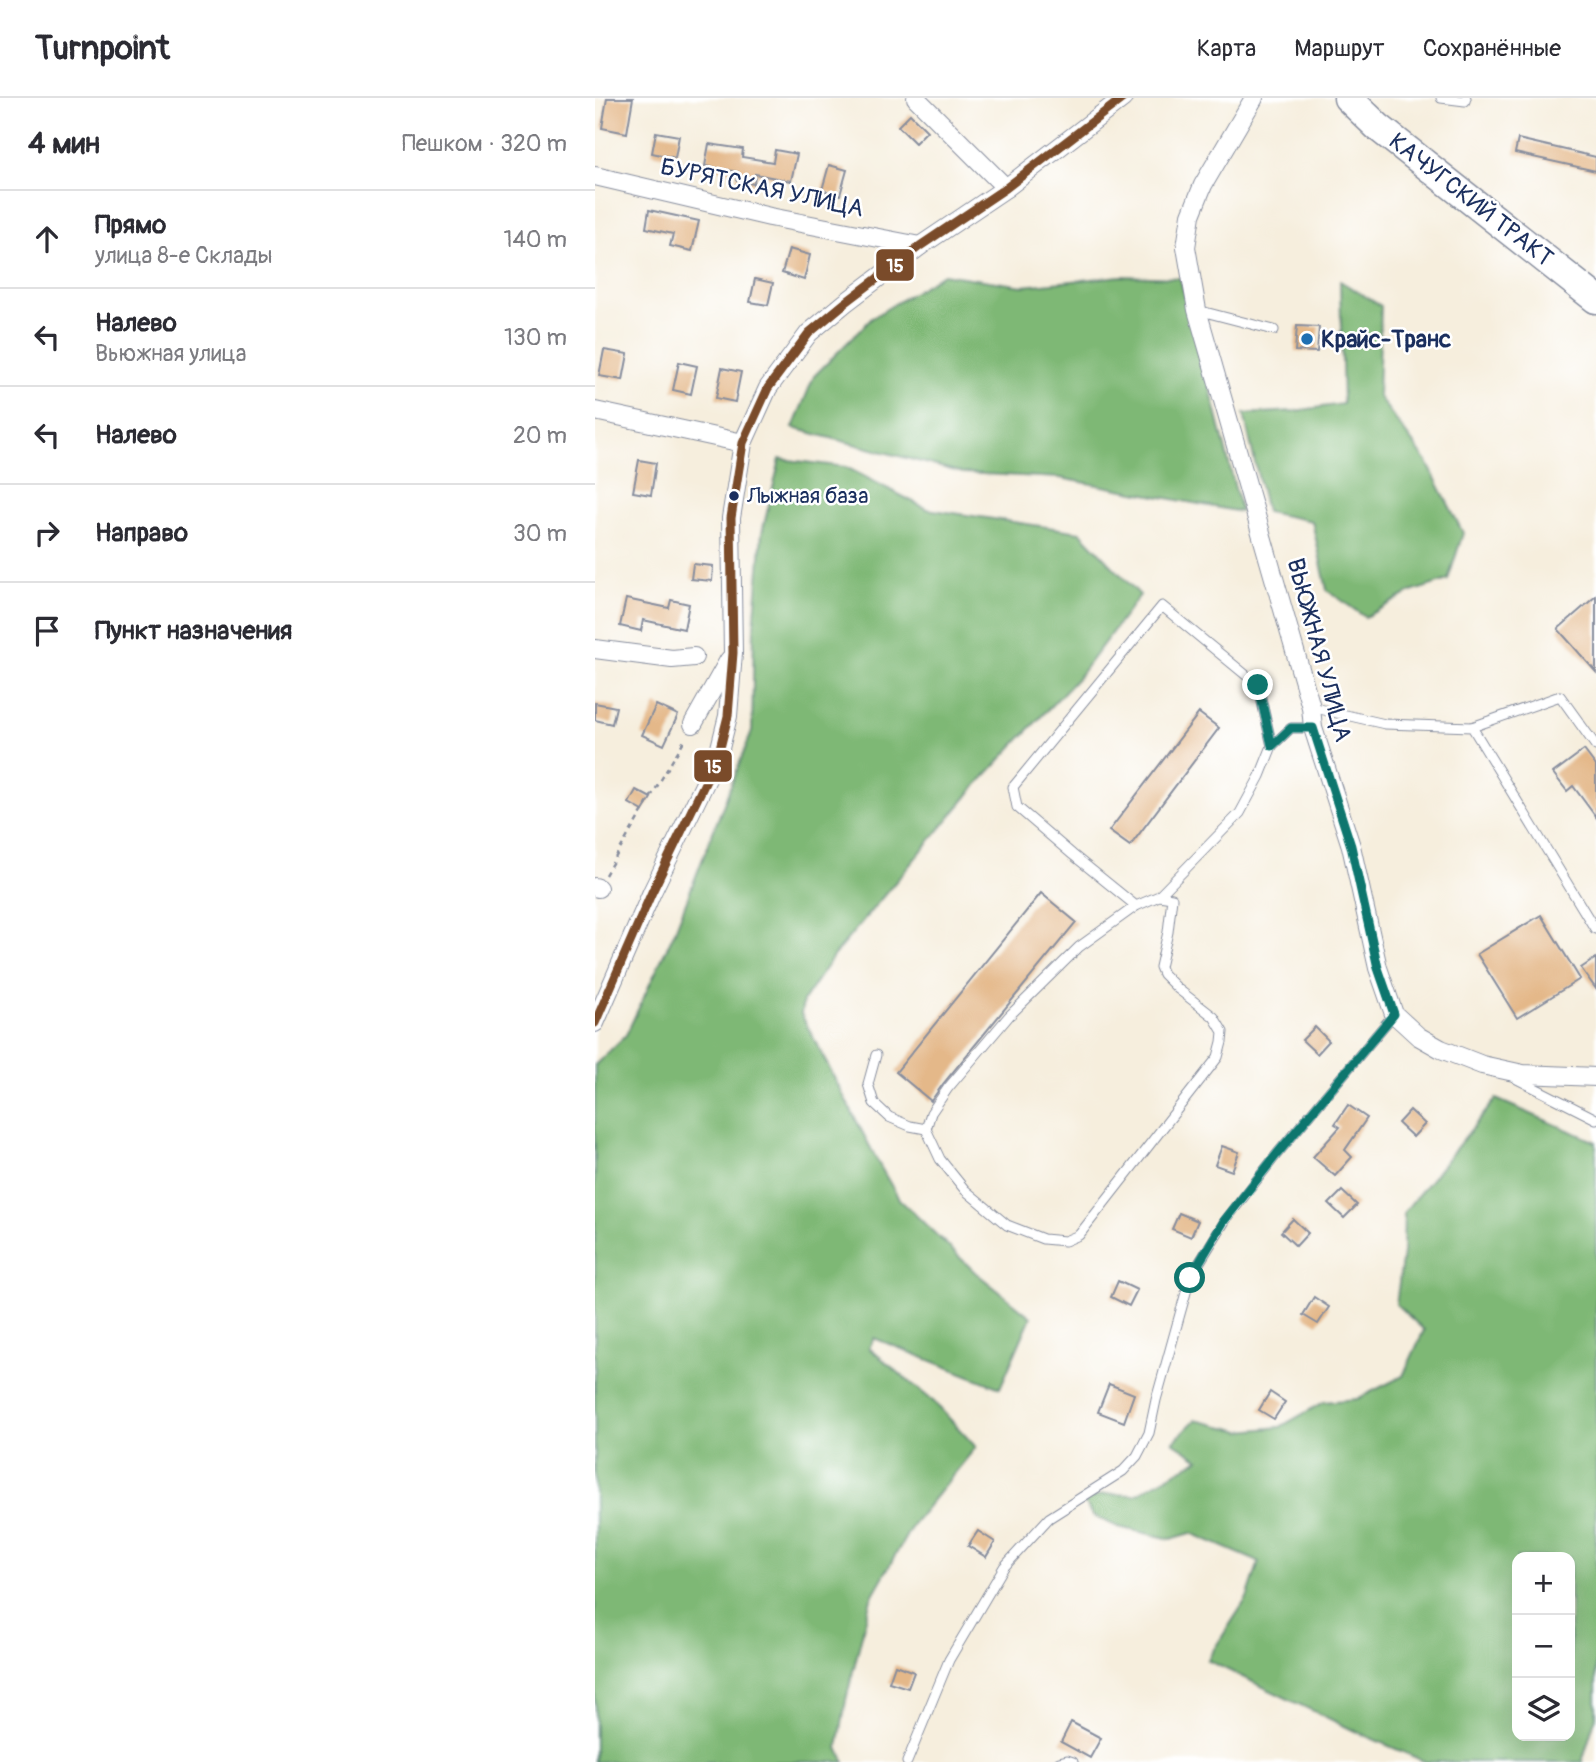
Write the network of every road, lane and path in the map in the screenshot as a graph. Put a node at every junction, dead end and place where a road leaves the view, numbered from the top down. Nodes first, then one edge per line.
1 (916, 98) edge
2 (1123, 98) edge
3 (1254, 98) edge
4 (1441, 98) edge
5 (1466, 98) edge
6 (1355, 100) edge
7 (595, 176) edge
8 (1006, 188) junction
9 (920, 246) junction
10 (1596, 299) edge
11 (1197, 310) junction
12 (1274, 330) dead end
13 (595, 411) edge
14 (743, 443) junction
15 (595, 649) edge
16 (733, 653) junction
17 (694, 657) dead end
18 (1311, 707) junction
19 (694, 724) joint
20 (1472, 727) junction
21 (1313, 728) junction
22 (1272, 746) junction
23 (1596, 746) edge
24 (596, 887) edge
25 (1159, 896) junction
26 (1136, 906) junction
27 (1595, 929) edge
28 (1394, 1014) junction
29 (595, 1023) edge
30 (876, 1055) dead end
31 (1497, 1068) junction
32 (1596, 1077) edge
33 (1596, 1119) edge
34 (926, 1129) junction
35 (908, 1762) edge
36 (1059, 1762) edge
37 (1073, 1762) edge

1 - 8 street
2 - 8 street
3 - 11 street, ВЬЮЖНАЯ УЛИЦА
4 - 5 lane
6 - 10 main road, КАЧУГСКИЙ ТРАКТ
7 - 9 street, БУРЯТСКАЯ УЛИЦА
8 - 9 street
9 - 14 street
11 - 12 lane
11 - 18 street, ВЬЮЖНАЯ УЛИЦА
13 - 14 street
14 - 16 street
15 - 17 street
16 - 19 street
16 - 29 street
18 - 20 lane
18 - 21 street, ВЬЮЖНАЯ УЛИЦА
19 - 24 path
20 - 23 lane
20 - 27 lane
21 - 22 lane
21 - 28 street, ВЬЮЖНАЯ УЛИЦА
22 - 25 lane
22 - 26 lane
25 - 26 lane
25 - 34 lane
26 - 34 lane
28 - 31 street, ВЬЮЖНАЯ УЛИЦА
28 - 35 lane
30 - 34 lane
31 - 32 street, ВЬЮЖНАЯ УЛИЦА
31 - 33 lane
36 - 37 lane

